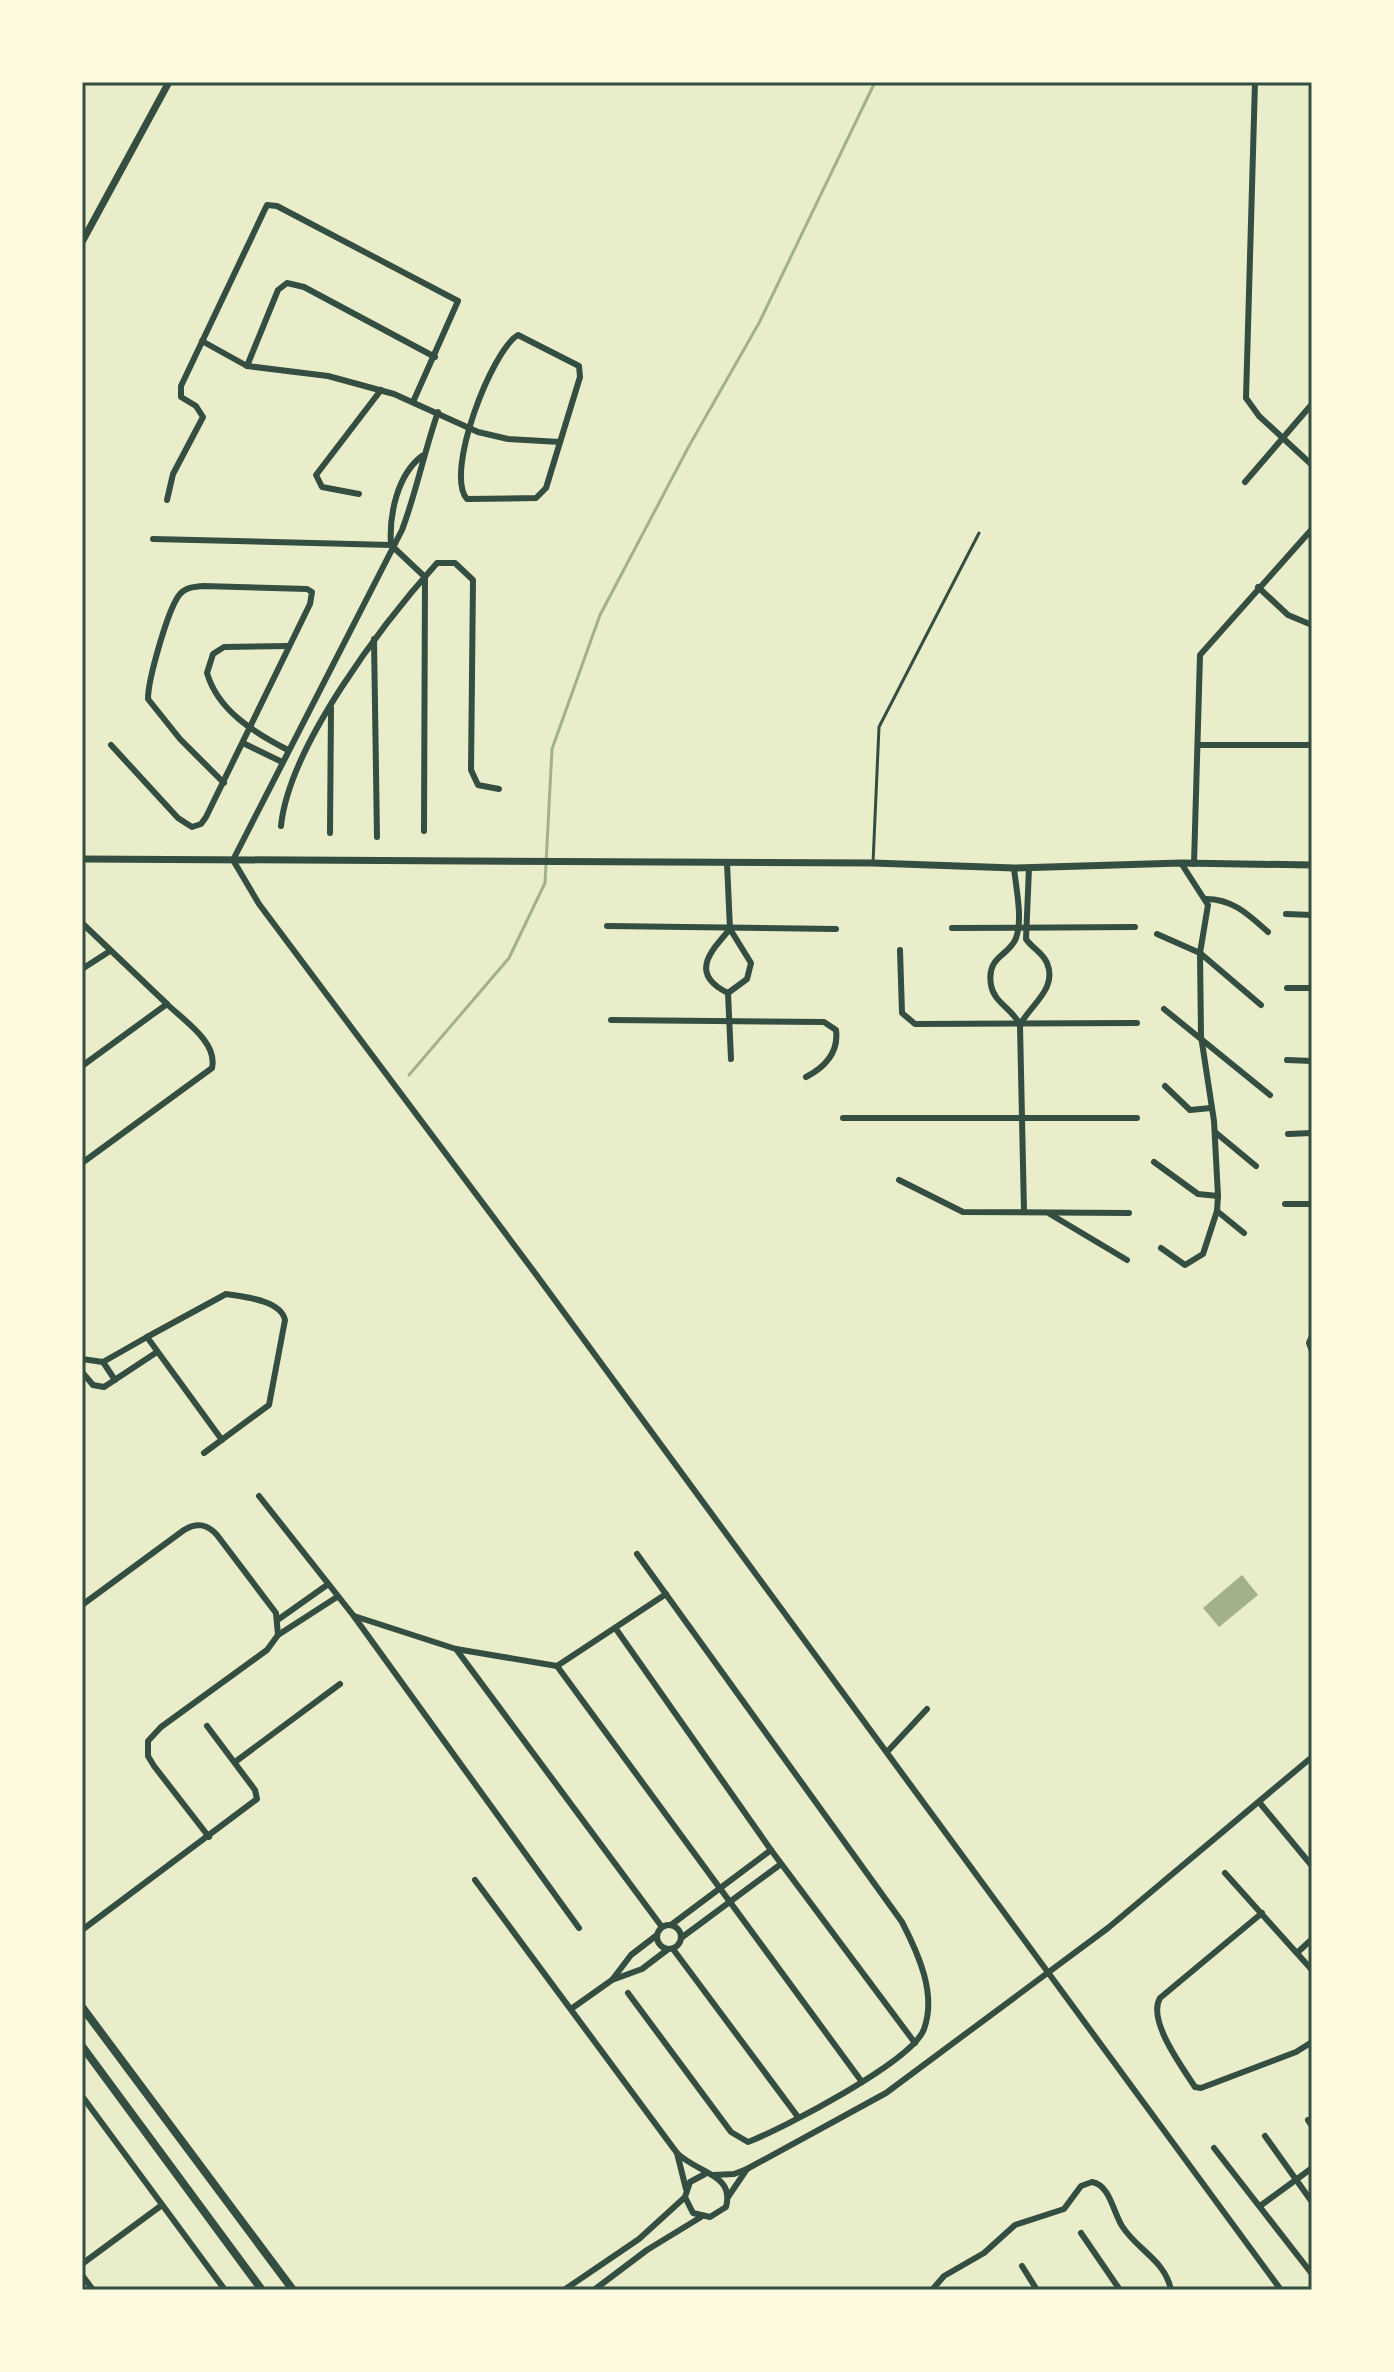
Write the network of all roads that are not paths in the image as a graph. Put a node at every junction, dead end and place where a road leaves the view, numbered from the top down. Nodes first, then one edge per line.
1 (169, 82) edge
2 (1255, 82) edge
3 (82, 242) edge
4 (202, 341) junction
5 (435, 357) junction
6 (247, 366) junction
7 (381, 390) junction
8 (413, 402) junction
9 (1312, 404) edge
10 (438, 412) junction
11 (468, 427) junction
12 (1282, 438) junction
13 (560, 442) junction
14 (422, 456) junction
15 (1312, 465) edge
16 (1245, 482) dead end
17 (359, 494) dead end
18 (167, 500) dead end
19 (1312, 529) edge
20 (979, 533) dead end
21 (153, 539) dead end
22 (391, 545) junction
23 (425, 577) junction
24 (1258, 587) junction
25 (1312, 625) edge
26 (374, 639) junction
27 (289, 646) junction
28 (331, 706) junction
29 (250, 729) junction
30 (245, 744) junction
31 (111, 745) dead end
32 (1200, 745) junction
33 (1312, 745) edge
34 (288, 750) junction
35 (282, 762) junction
36 (224, 783) junction
37 (499, 789) dead end
38 (281, 826) dead end
39 (424, 831) dead end
40 (330, 833) dead end
41 (377, 837) dead end
42 (233, 860) junction
43 (82, 861) edge
44 (727, 863) junction
45 (873, 863) junction
46 (1181, 863) junction
47 (1194, 864) junction
48 (1312, 865) edge
49 (1014, 868) junction
50 (1029, 868) junction
51 (1206, 899) junction
52 (1286, 914) dead end
53 (1312, 915) edge
54 (82, 923) edge
55 (607, 926) dead end
56 (1135, 927) dead end
57 (952, 928) dead end
58 (730, 929) junction
59 (836, 929) dead end
60 (1027, 929) junction
61 (1017, 930) junction
62 (1268, 932) dead end
63 (1157, 934) dead end
64 (900, 950) dead end
65 (110, 951) junction
66 (1200, 953) junction
67 (82, 969) edge
68 (1287, 988) dead end
69 (1312, 988) edge
70 (728, 993) junction
71 (167, 1004) junction
72 (1261, 1005) dead end
73 (1164, 1009) dead end
74 (611, 1020) dead end
75 (730, 1022) junction
76 (1137, 1023) dead end
77 (1020, 1025) junction
78 (1201, 1036) junction
79 (731, 1059) dead end
80 (1287, 1060) dead end
81 (1312, 1061) edge
82 (82, 1066) edge
83 (806, 1077) dead end
84 (1165, 1086) dead end
85 (1270, 1095) dead end
86 (1211, 1108) junction
87 (843, 1118) dead end
88 (1137, 1118) dead end
89 (1024, 1120) junction
90 (1215, 1132) junction
91 (1312, 1133) edge
92 (1288, 1134) dead end
93 (1154, 1162) dead end
94 (82, 1163) edge
95 (1256, 1166) dead end
96 (899, 1180) dead end
97 (1218, 1196) junction
98 (1285, 1204) dead end
99 (1312, 1204) edge
100 (1217, 1211) junction
101 (1024, 1212) junction
102 (1047, 1212) junction
103 (1129, 1213) dead end
104 (1244, 1233) dead end
105 (1161, 1248) dead end
106 (1127, 1260) dead end
107 (1312, 1336) edge
108 (147, 1337) junction
109 (1312, 1351) edge
110 (157, 1352) junction
111 (82, 1359) edge
112 (103, 1362) junction
113 (82, 1372) edge
114 (115, 1380) junction
115 (222, 1440) junction
116 (204, 1453) dead end
117 (259, 1496) dead end
118 (637, 1554) dead end
119 (327, 1585) junction
120 (666, 1594) junction
121 (337, 1597) junction
122 (82, 1605) edge
123 (353, 1615) junction
124 (279, 1619) junction
125 (616, 1629) junction
126 (278, 1635) junction
127 (456, 1649) junction
128 (557, 1666) junction
129 (340, 1684) dead end
130 (927, 1709) dead end
131 (207, 1726) dead end
132 (887, 1752) junction
133 (1312, 1757) edge
134 (235, 1762) junction
135 (1259, 1802) junction
136 (209, 1837) junction
137 (771, 1850) junction
138 (781, 1864) junction
139 (1312, 1866) edge
140 (1225, 1873) dead end
141 (475, 1880) dead end
142 (721, 1888) junction
143 (731, 1901) junction
144 (1262, 1913) junction
145 (666, 1926) junction
146 (579, 1928) dead end
147 (82, 1930) edge
148 (657, 1935) junction
149 (681, 1938) junction
150 (1312, 1939) edge
151 (670, 1949) junction
152 (1298, 1952) junction
153 (1312, 1970) edge
154 (1050, 1973) junction
155 (612, 1980) junction
156 (628, 1993) dead end
157 (82, 2007) edge
158 (571, 2009) junction
159 (1312, 2042) edge
160 (915, 2043) junction
161 (82, 2046) edge
162 (862, 2082) junction
163 (82, 2096) edge
164 (798, 2117) junction
165 (1265, 2136) dead end
166 (1214, 2148) dead end
167 (677, 2153) junction
168 (1312, 2168) edge
169 (747, 2169) junction
170 (709, 2174) junction
171 (1296, 2180) junction
172 (686, 2189) junction
173 (685, 2197) junction
174 (728, 2197) junction
175 (1312, 2202) edge
176 (162, 2205) junction
177 (1260, 2206) junction
178 (701, 2217) junction
179 (1081, 2233) dead end
180 (1312, 2255) edge
181 (1303, 2261) junction
182 (82, 2264) edge
183 (1022, 2266) dead end
184 (1312, 2274) edge
185 (82, 2275) edge
186 (93, 2290) edge
187 (225, 2290) edge
188 (262, 2290) edge
189 (293, 2290) edge
190 (564, 2290) edge
191 (594, 2290) edge
192 (932, 2290) edge
193 (1037, 2290) edge
194 (1120, 2290) edge
195 (1171, 2290) edge
196 (1281, 2290) edge

1 - 3 street
2 - 12 street
4 - 5 street
4 - 6 street
4 - 18 street
5 - 6 street
5 - 8 street
6 - 7 street
7 - 8 street
7 - 17 street
8 - 10 street
9 - 12 street
10 - 11 street
10 - 14 street
11 - 13 street
11 - 13 street
11 - 13 street
12 - 15 street
12 - 16 street
14 - 22 street
14 - 22 street
19 - 24 street
20 - 45 lane
21 - 22 street
22 - 23 street
22 - 34 street
23 - 26 street
23 - 37 street
23 - 39 street
24 - 25 street
24 - 32 street
26 - 28 street
26 - 41 street
27 - 29 street
27 - 29 street
27 - 36 street
28 - 38 street
28 - 40 street
29 - 30 street
29 - 34 street
30 - 35 street
30 - 36 street
31 - 36 street
32 - 33 street
32 - 47 street
34 - 35 street
35 - 42 street
42 - 43 street
42 - 44 street
42 - 132 street
44 - 45 street
44 - 58 street
45 - 49 street
46 - 47 street
46 - 50 street
46 - 51 street
47 - 48 street
49 - 50 street
49 - 61 street
50 - 60 street
51 - 62 street
51 - 66 street
52 - 53 street
54 - 65 street
55 - 58 street
56 - 60 street
57 - 61 street
58 - 59 street
58 - 70 street
58 - 70 street
60 - 61 street
60 - 77 street
61 - 77 street
63 - 66 street
64 - 77 street
65 - 67 street
65 - 71 street
66 - 72 street
66 - 78 street
68 - 69 street
70 - 75 street
71 - 82 street
71 - 94 street
73 - 78 street
74 - 75 street
75 - 79 street
75 - 83 street
76 - 77 street
77 - 89 street
78 - 85 street
78 - 86 street
80 - 81 street
84 - 86 street
86 - 90 street
87 - 89 street
88 - 89 street
89 - 101 street
90 - 95 street
90 - 97 street
91 - 92 street
93 - 97 street
96 - 101 street
97 - 100 street
98 - 99 street
100 - 104 street
100 - 105 street
101 - 102 street
102 - 103 street
102 - 106 street
107 - 109 street
108 - 110 street
108 - 112 street
108 - 115 street
110 - 114 street
110 - 115 street
111 - 112 street
112 - 114 street
113 - 114 street
115 - 116 street
117 - 119 street
118 - 120 street
119 - 121 street
119 - 124 street
120 - 125 street
120 - 160 street
121 - 123 street
121 - 126 street
122 - 124 street
123 - 127 street
123 - 146 street
124 - 126 street
125 - 128 street
125 - 137 street
126 - 136 street
127 - 128 street
127 - 145 street
128 - 142 street
129 - 134 street
130 - 132 street
131 - 134 street
132 - 154 street
133 - 135 street
134 - 136 street
135 - 139 street
135 - 154 street
136 - 147 street
137 - 138 street
137 - 142 street
138 - 143 street
138 - 160 street
140 - 144 street
141 - 158 street
142 - 143 street
142 - 145 street
143 - 149 street
143 - 162 street
144 - 152 street
144 - 159 street
145 - 148 street
145 - 149 street
148 - 151 street
148 - 155 street
149 - 151 street
150 - 152 street
151 - 155 street
151 - 164 street
152 - 153 street
154 - 169 street
154 - 196 street
155 - 158 street
156 - 164 street
157 - 189 main road
158 - 167 street
160 - 162 street
161 - 188 main road
162 - 164 street
163 - 176 street
165 - 171 street
166 - 177 street
167 - 170 street
167 - 172 street
168 - 171 street
169 - 170 street
169 - 174 street
170 - 172 street
170 - 174 street
171 - 175 street
171 - 177 street
172 - 173 street
173 - 178 street
173 - 190 street
174 - 178 street
176 - 182 street
176 - 187 street
177 - 181 street
178 - 191 street
179 - 194 street
180 - 181 street
181 - 184 street
183 - 193 street
185 - 186 street
192 - 195 street

